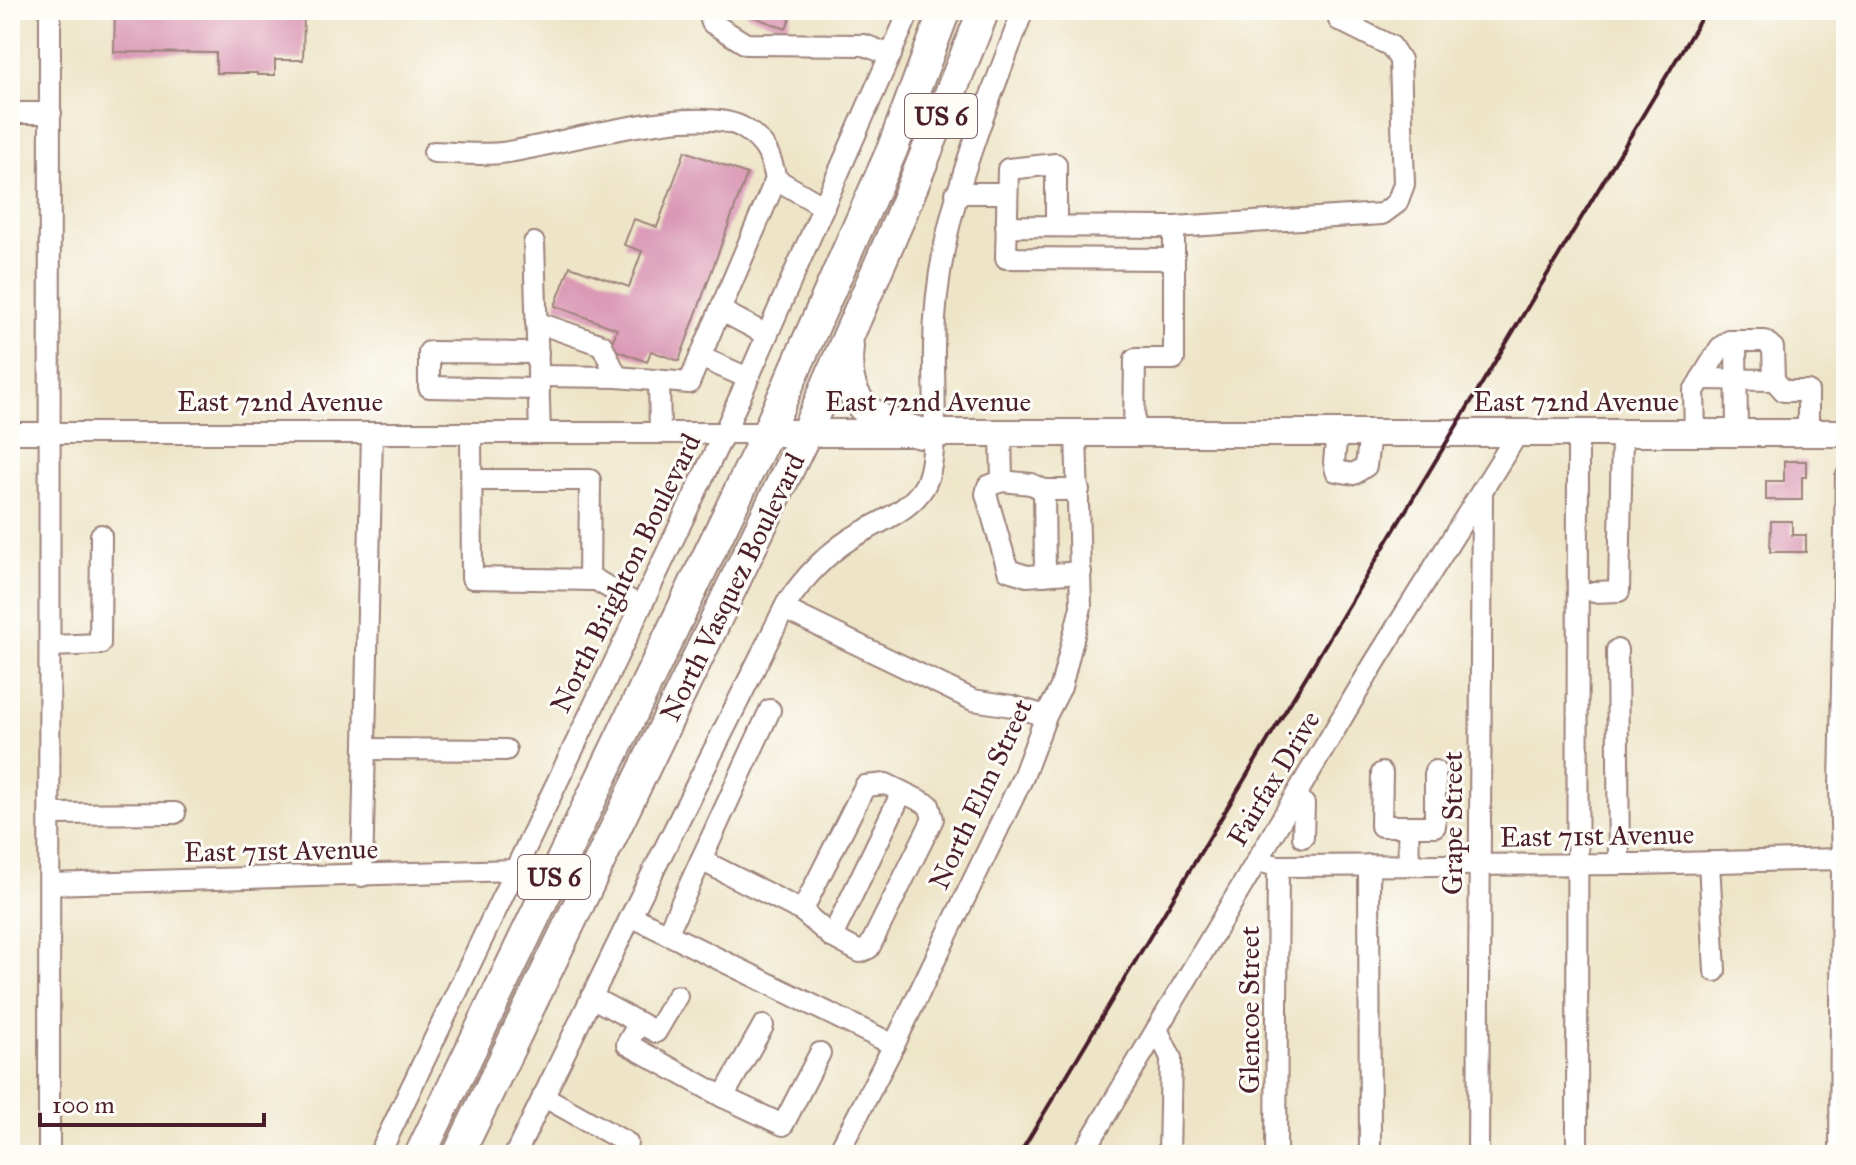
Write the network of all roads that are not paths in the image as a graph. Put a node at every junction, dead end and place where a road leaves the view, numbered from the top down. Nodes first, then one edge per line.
1 (50, 10) edge
2 (708, 10) edge
3 (910, 10) edge
4 (945, 10) edge
5 (984, 10) edge
6 (1023, 10) edge
7 (1337, 10) edge
8 (891, 55) junction
9 (10, 113) edge
10 (51, 113) junction
11 (434, 152) dead end
12 (776, 179) junction
13 (956, 193) junction
14 (1007, 193) junction
15 (824, 207) junction
16 (1056, 225) junction
17 (1006, 226) junction
18 (1174, 227) junction
19 (534, 243) dead end
20 (1174, 259) junction
21 (720, 310) junction
22 (536, 322) junction
23 (767, 335) junction
24 (849, 339) junction
25 (1736, 341) junction
26 (538, 353) junction
27 (700, 357) junction
28 (617, 377) junction
29 (748, 378) junction
30 (1701, 379) junction
31 (1737, 380) junction
32 (1774, 380) junction
33 (659, 381) junction
34 (538, 382) junction
35 (10, 433) edge
36 (51, 433) junction
37 (372, 433) junction
38 (471, 433) junction
39 (540, 433) junction
40 (660, 433) junction
41 (724, 433) junction
42 (767, 433) junction
43 (806, 433) junction
44 (927, 433) junction
45 (1076, 433) junction
46 (1134, 433) junction
47 (1337, 433) junction
48 (1370, 433) junction
49 (1518, 433) junction
50 (1578, 433) junction
51 (1622, 433) junction
52 (1695, 433) junction
53 (1737, 433) junction
54 (1808, 433) junction
55 (1846, 433) edge
56 (1001, 434) junction
57 (1846, 477) edge
58 (471, 480) junction
59 (1002, 481) junction
60 (1044, 490) junction
61 (1079, 490) junction
62 (1482, 491) junction
63 (101, 535) dead end
64 (1081, 572) junction
65 (1045, 575) junction
66 (589, 580) junction
67 (1594, 592) dead end
68 (641, 607) junction
69 (784, 609) junction
70 (51, 646) junction
71 (1617, 650) dead end
72 (731, 714) junction
73 (1046, 716) junction
74 (365, 749) junction
75 (506, 750) dead end
76 (1435, 771) dead end
77 (1382, 773) dead end
78 (1843, 787) edge
79 (902, 792) junction
80 (1290, 805) junction
81 (175, 813) dead end
82 (50, 814) junction
83 (1408, 826) junction
84 (1303, 837) dead end
85 (1842, 859) junction
86 (701, 860) junction
87 (1257, 861) junction
88 (1709, 862) junction
89 (1577, 864) junction
90 (1619, 864) junction
91 (1369, 865) junction
92 (1409, 865) junction
93 (1480, 865) junction
94 (1278, 866) junction
95 (514, 870) junction
96 (362, 876) junction
97 (50, 884) junction
98 (802, 911) junction
99 (631, 916) junction
100 (667, 934) junction
101 (832, 937) junction
102 (1715, 971) dead end
103 (677, 996) dead end
104 (591, 997) junction
105 (639, 1023) junction
106 (763, 1026) dead end
107 (1157, 1029) junction
108 (894, 1045) junction
109 (820, 1053) dead end
110 (543, 1096) junction
111 (723, 1097) junction
112 (627, 1143) dead end
113 (49, 1155) edge
114 (379, 1155) edge
115 (420, 1155) edge
116 (458, 1155) edge
117 (515, 1155) edge
118 (837, 1155) edge
119 (1082, 1155) edge
120 (1169, 1155) edge
121 (1276, 1155) edge
122 (1370, 1155) edge
123 (1478, 1155) edge
124 (1577, 1155) edge
125 (1840, 1155) edge

1 - 10 street
2 - 8 street
3 - 8 street, North Brighton Boulevard
4 - 42 highway, North Vasquez Boulevard / US 6
5 - 24 highway, North Vasquez Boulevard / US 6
6 - 13 street
7 - 18 street
8 - 15 street, North Brighton Boulevard
9 - 10 street
10 - 36 street
11 - 12 street
12 - 15 street
12 - 21 street
13 - 14 street
13 - 44 street
14 - 16 street
14 - 17 street
15 - 23 street, North Brighton Boulevard
16 - 17 street
16 - 18 street
17 - 20 street
18 - 20 street
19 - 22 street
20 - 46 street
21 - 23 street
21 - 27 street
22 - 26 street
22 - 28 street
23 - 29 street, North Brighton Boulevard
24 - 43 highway, North Vasquez Boulevard / US 6
24 - 44 highway
25 - 30 street
25 - 31 street
25 - 32 street
26 - 34 street
26 - 34 street
27 - 29 street
27 - 33 street
28 - 33 street
28 - 34 street
29 - 41 street, North Brighton Boulevard
30 - 31 street
30 - 52 street
31 - 32 street
31 - 53 street
32 - 54 street
33 - 40 street
34 - 39 street
35 - 36 street, East 72nd Avenue
36 - 37 street, East 72nd Avenue
36 - 70 street
37 - 38 street, East 72nd Avenue
37 - 74 street
38 - 39 street, East 72nd Avenue
38 - 58 street
39 - 40 street, East 72nd Avenue
40 - 41 street, East 72nd Avenue
41 - 42 street, East 72nd Avenue
41 - 68 street, North Brighton Boulevard
42 - 43 main road, East 72nd Avenue
42 - 115 highway, North Vasquez Boulevard / US 6
43 - 44 main road, East 72nd Avenue
43 - 116 highway, North Vasquez Boulevard / US 6
44 - 56 main road, East 72nd Avenue
44 - 69 street
45 - 46 main road, East 72nd Avenue
45 - 56 main road, East 72nd Avenue
45 - 61 street, North Elm Street
46 - 47 main road, East 72nd Avenue
47 - 48 main road, East 72nd Avenue
47 - 48 street
48 - 49 main road, East 72nd Avenue
49 - 50 main road, East 72nd Avenue
49 - 62 street, Fairfax Drive
50 - 51 main road, East 72nd Avenue
50 - 89 street
51 - 52 main road, East 72nd Avenue
51 - 67 street
52 - 53 main road, East 72nd Avenue
53 - 54 main road, East 72nd Avenue
54 - 55 main road, East 72nd Avenue
56 - 59 street
57 - 78 street
58 - 66 street
58 - 66 street
59 - 60 street
59 - 65 street
60 - 61 street
60 - 65 street
61 - 64 street, North Elm Street
62 - 80 street, Fairfax Drive
62 - 93 street, Grape Street
63 - 70 street
64 - 65 street
64 - 73 street, North Elm Street
66 - 68 street
68 - 95 street, North Brighton Boulevard
69 - 72 street
69 - 73 street
70 - 82 street
71 - 90 street
72 - 86 street
72 - 99 street
73 - 108 street, North Elm Street
74 - 75 street
74 - 96 street
76 - 83 street
77 - 83 street
78 - 85 street
79 - 98 street
79 - 101 street
79 - 101 street
80 - 84 street
80 - 87 street, Fairfax Drive
81 - 82 street
82 - 97 street
83 - 92 street
85 - 88 street, East 71st Avenue
85 - 125 street
86 - 98 street
86 - 100 street
87 - 94 street, East 71st Avenue
87 - 107 street, Fairfax Drive
88 - 90 street, East 71st Avenue
88 - 102 street
89 - 90 street, East 71st Avenue
89 - 93 street, East 71st Avenue
89 - 124 street
91 - 92 street, East 71st Avenue
91 - 94 street, East 71st Avenue
91 - 122 street
92 - 93 street, East 71st Avenue
93 - 123 street, Grape Street
94 - 121 street, Glencoe Street
95 - 96 street, East 71st Avenue
95 - 114 street, North Brighton Boulevard
96 - 97 street, East 71st Avenue
97 - 113 street
98 - 101 street
99 - 100 street
99 - 104 street
100 - 108 street
103 - 105 street
104 - 105 street
104 - 110 street
105 - 111 street
106 - 111 street
107 - 119 street, Fairfax Drive
107 - 120 street
108 - 118 street, North Elm Street
109 - 111 street
110 - 112 street
110 - 117 street

